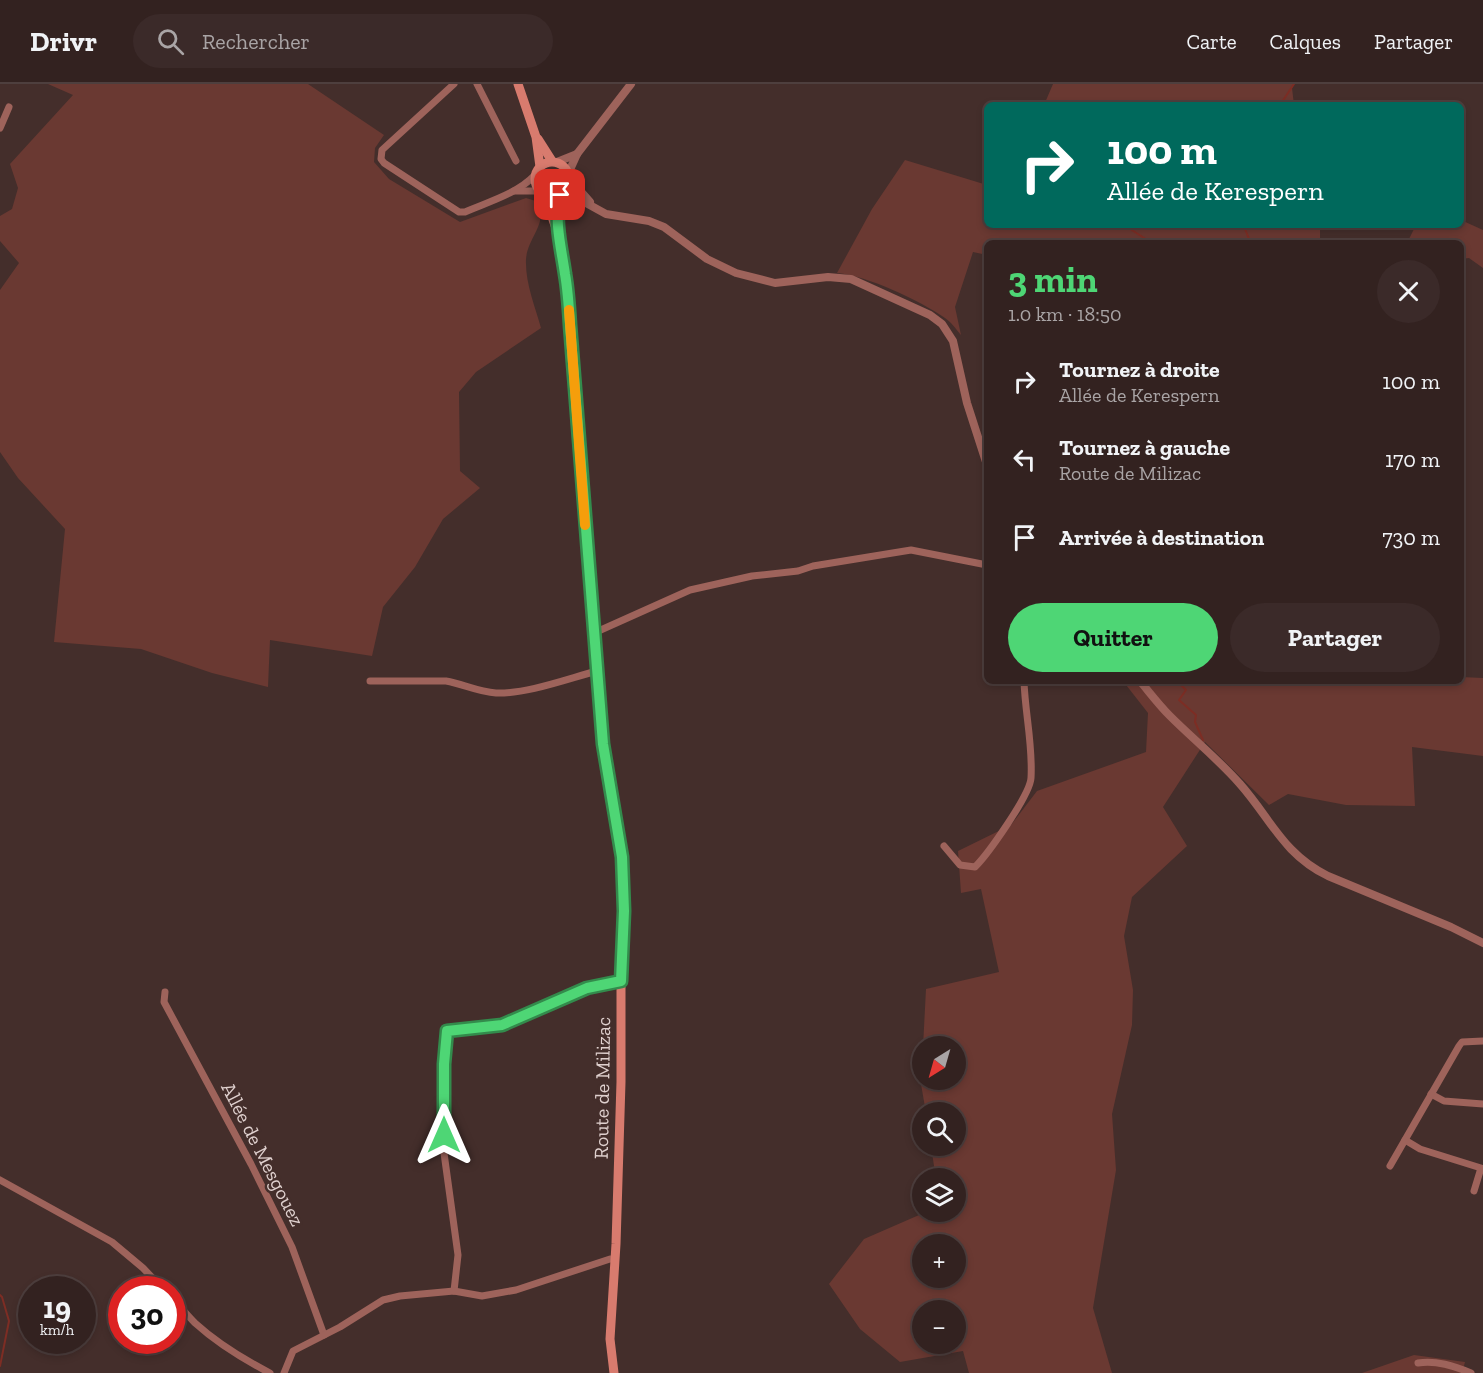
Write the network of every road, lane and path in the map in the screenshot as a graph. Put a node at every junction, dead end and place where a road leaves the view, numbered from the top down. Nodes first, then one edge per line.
1 (454, 84) edge
2 (477, 84) edge
3 (518, 84) edge
4 (631, 84) edge
5 (9, 107) dead end
6 (0, 128) edge
7 (536, 137) junction
8 (577, 154) junction
9 (516, 161) dead end
10 (554, 162) junction
11 (537, 171) junction
12 (568, 176) junction
13 (514, 191) junction
14 (542, 193) junction
15 (562, 193) junction
16 (596, 209) junction
17 (557, 231) junction
18 (984, 456) edge
19 (984, 564) edge
20 (594, 633) junction
21 (597, 671) junction
22 (369, 681) dead end
23 (1024, 684) edge
24 (1143, 684) edge
25 (944, 846) dead end
26 (1483, 943) edge
27 (621, 981) junction
28 (165, 992) dead end
29 (1483, 1041) edge
30 (1431, 1094) junction
31 (1483, 1104) edge
32 (1406, 1140) junction
33 (1390, 1166) dead end
34 (0, 1180) edge
35 (1474, 1191) dead end
36 (615, 1259) junction
37 (151, 1276) edge
38 (454, 1291) junction
39 (186, 1313) edge
40 (324, 1335) junction
41 (1418, 1363) dead end
42 (270, 1373) edge
43 (284, 1373) edge
44 (614, 1373) edge
45 (1471, 1373) edge

1 - 13 street
2 - 9 street
3 - 7 main road
4 - 8 street
5 - 6 street
7 - 10 main road
7 - 11 main road
8 - 10 street
8 - 12 street
10 - 11 main road
10 - 12 main road
11 - 13 street
11 - 14 main road
12 - 15 main road
12 - 16 street
13 - 14 street
14 - 15 main road
14 - 17 main road, Route de Milizac
15 - 16 street
15 - 17 main road, Route de Milizac
16 - 18 street
17 - 20 main road, Route de Milizac
19 - 20 street
20 - 21 main road, Route de Milizac
21 - 22 street
21 - 27 main road, Route de Milizac
23 - 25 street
24 - 26 street
27 - 36 main road, Route de Milizac
27 - 38 street
28 - 40 street, Allée de Mesgouez
29 - 30 street
30 - 31 street
30 - 32 street
32 - 33 street
32 - 35 street
34 - 37 street
36 - 38 street
36 - 44 main road, Route de Milizac
38 - 40 street
39 - 42 street
40 - 43 street
41 - 45 street

